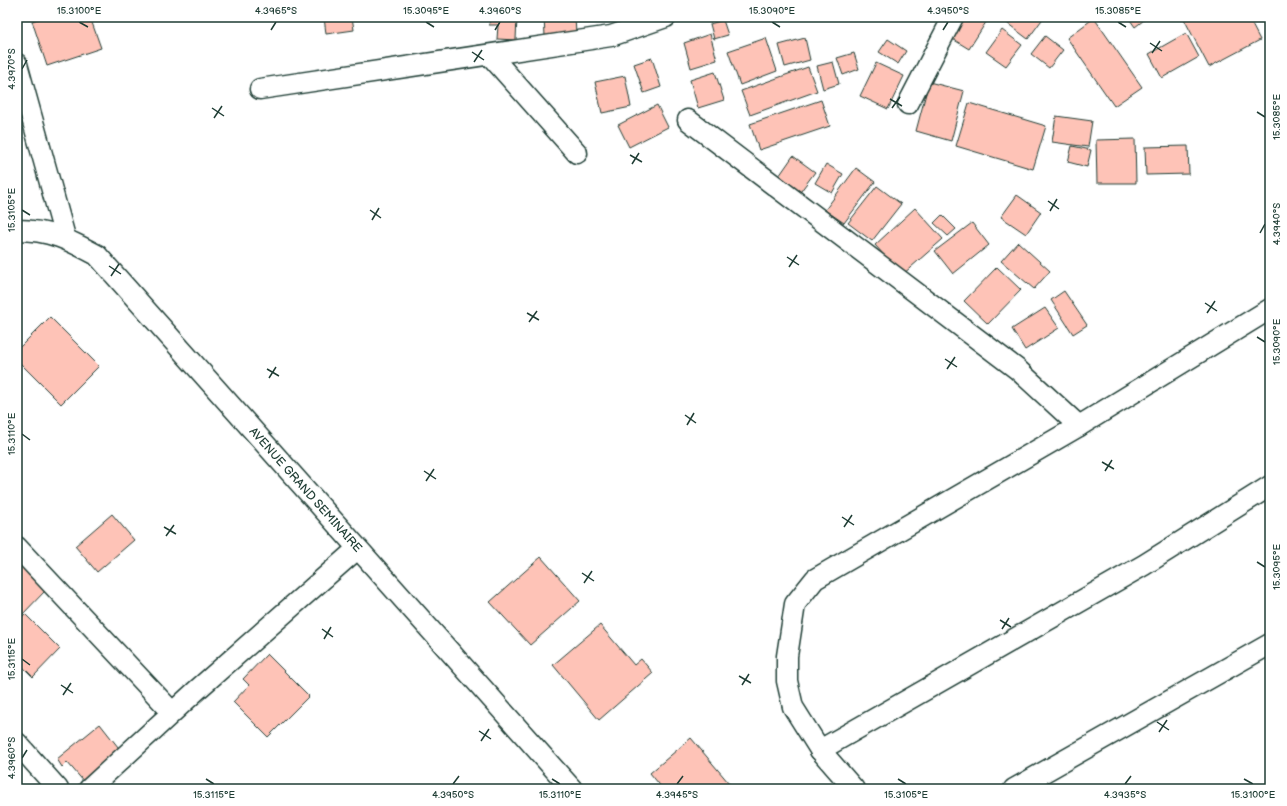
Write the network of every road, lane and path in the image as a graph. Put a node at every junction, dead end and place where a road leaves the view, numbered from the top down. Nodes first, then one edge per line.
1 (666, 17) edge
2 (953, 17) edge
3 (490, 55) junction
4 (17, 64) edge
5 (260, 89) dead end
6 (908, 104) dead end
7 (688, 120) dead end
8 (577, 153) dead end
9 (17, 230) edge
10 (65, 237) junction
11 (1270, 309) edge
12 (1079, 426) junction
13 (1270, 486) edge
14 (17, 547) edge
15 (357, 549) junction
16 (1270, 644) edge
17 (172, 712) junction
18 (17, 743) edge
19 (820, 750) junction
20 (58, 789) edge
21 (89, 789) edge
22 (572, 789) edge
23 (854, 789) edge
24 (1014, 789) edge

1 - 3 street
2 - 6 street
3 - 5 street
3 - 8 street
4 - 10 street
7 - 12 street
9 - 10 street, AVENUE GRAND SEMINAIRE
10 - 15 street, AVENUE GRAND SEMINAIRE
11 - 12 street
12 - 19 street
13 - 19 street
14 - 17 street
15 - 17 street
15 - 22 street, AVENUE GRAND SEMINAIRE
16 - 24 street
17 - 21 street
18 - 20 street
19 - 23 street

